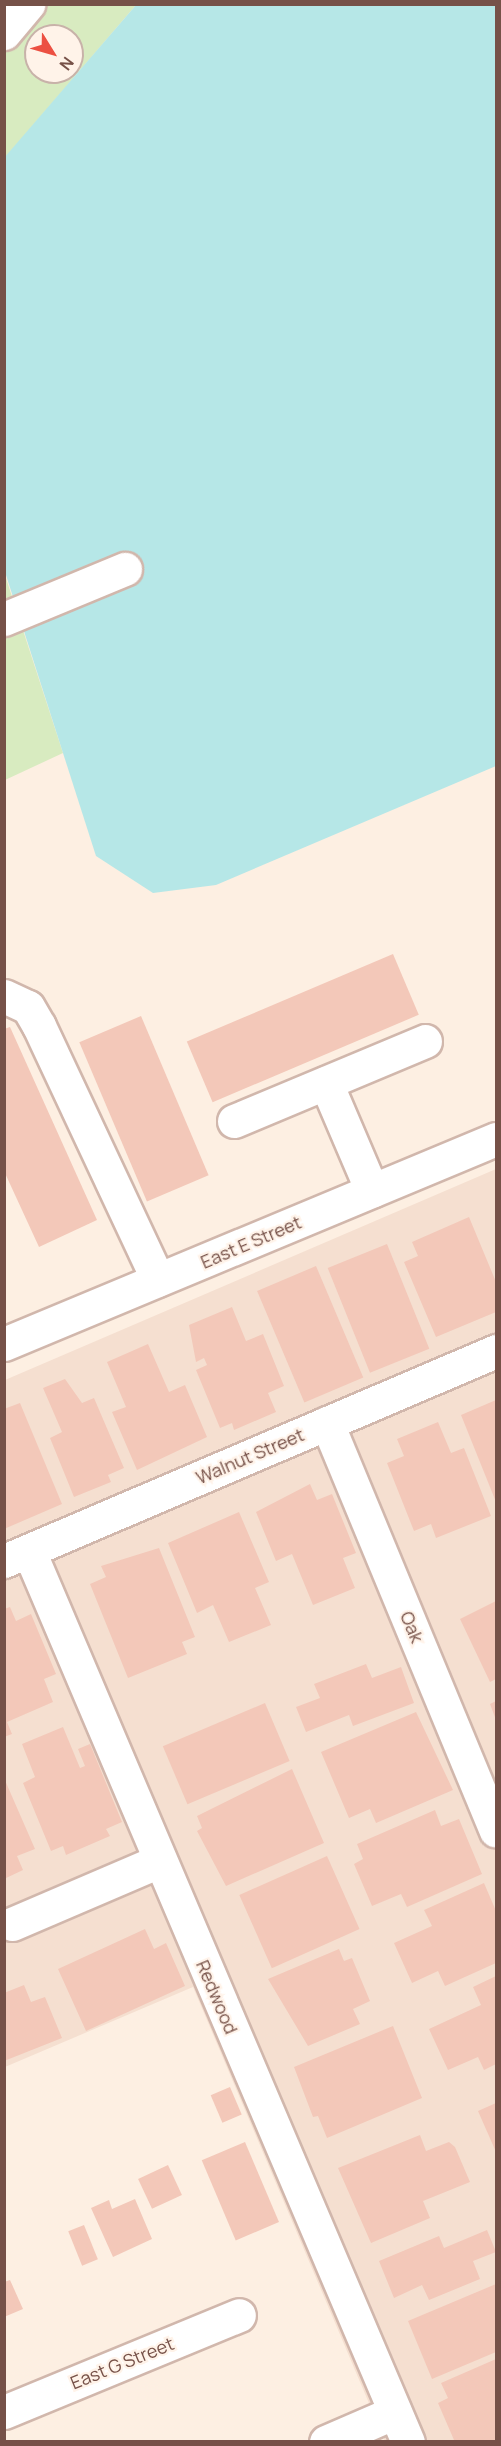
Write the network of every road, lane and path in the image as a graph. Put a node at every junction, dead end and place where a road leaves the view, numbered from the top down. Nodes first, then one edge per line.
1 (28, 4) edge
2 (4, 33) edge
3 (125, 569) dead end
4 (4, 620) edge
5 (4, 996) edge
6 (425, 1041) dead end
7 (326, 1083) junction
8 (234, 1121) dead end
9 (496, 1139) edge
10 (372, 1191) junction
11 (158, 1280) junction
12 (4, 1344) edge
13 (496, 1351) edge
14 (327, 1424) junction
15 (17, 1556) edge
16 (496, 1830) edge
17 (159, 1861) junction
18 (12, 1924) dead end
19 (239, 2315) dead end
20 (4, 2412) edge
21 (395, 2412) junction
22 (326, 2442) edge
23 (408, 2442) edge

1 - 2 street
3 - 4 street
5 - 11 street
6 - 7 street
7 - 8 street
7 - 10 street
9 - 10 street, East E Street
10 - 11 street, East E Street
11 - 12 street, East E Street
13 - 14 street, Walnut Street
14 - 15 street, Walnut Street
14 - 16 street, Oak
15 - 17 street, Redwood
17 - 18 street
17 - 21 street, Redwood
19 - 20 street, East G Street
21 - 22 street
21 - 23 street, Redwood

